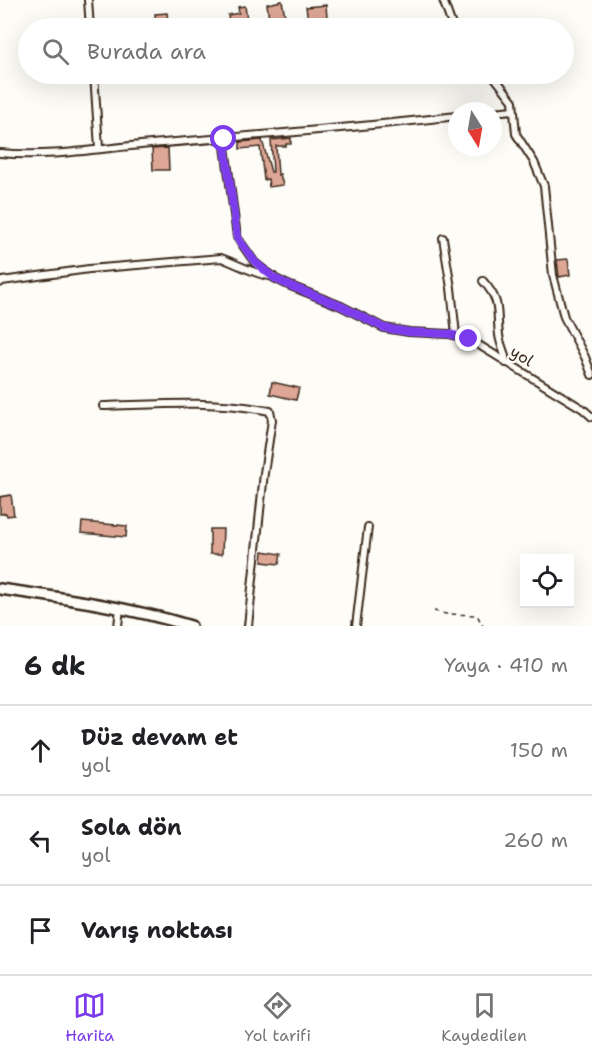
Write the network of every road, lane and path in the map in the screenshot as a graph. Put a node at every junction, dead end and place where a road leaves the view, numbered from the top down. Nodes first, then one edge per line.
1 (88, 0) edge
2 (443, 0) edge
3 (89, 18) edge
4 (449, 18) edge
5 (95, 84) edge
6 (500, 84) edge
7 (513, 110) junction
8 (502, 111) edge
9 (448, 117) edge
10 (224, 139) junction
11 (99, 148) junction
12 (0, 153) edge
13 (443, 238) dead end
14 (273, 276) junction
15 (483, 281) dead end
16 (0, 283) edge
17 (456, 336) junction
18 (506, 363) junction
19 (592, 375) edge
20 (103, 406) dead end
21 (592, 417) edge
22 (368, 527) dead end
23 (0, 589) edge
24 (120, 608) junction
25 (434, 611) dead end
26 (166, 622) edge
27 (118, 626) edge
28 (191, 626) edge
29 (248, 626) edge
30 (356, 626) edge
31 (483, 626) edge

1 - 3 street
2 - 4 street
5 - 11 street
6 - 7 street
7 - 8 street
7 - 19 street
9 - 10 street
10 - 11 street
10 - 14 street, yol
11 - 12 street
13 - 17 street
14 - 16 street
14 - 17 street, yol
15 - 18 street
17 - 18 street, yol
18 - 21 street, yol
20 - 29 street
22 - 30 street
23 - 24 main road
24 - 26 main road
24 - 27 street
25 - 31 path
26 - 28 main road

